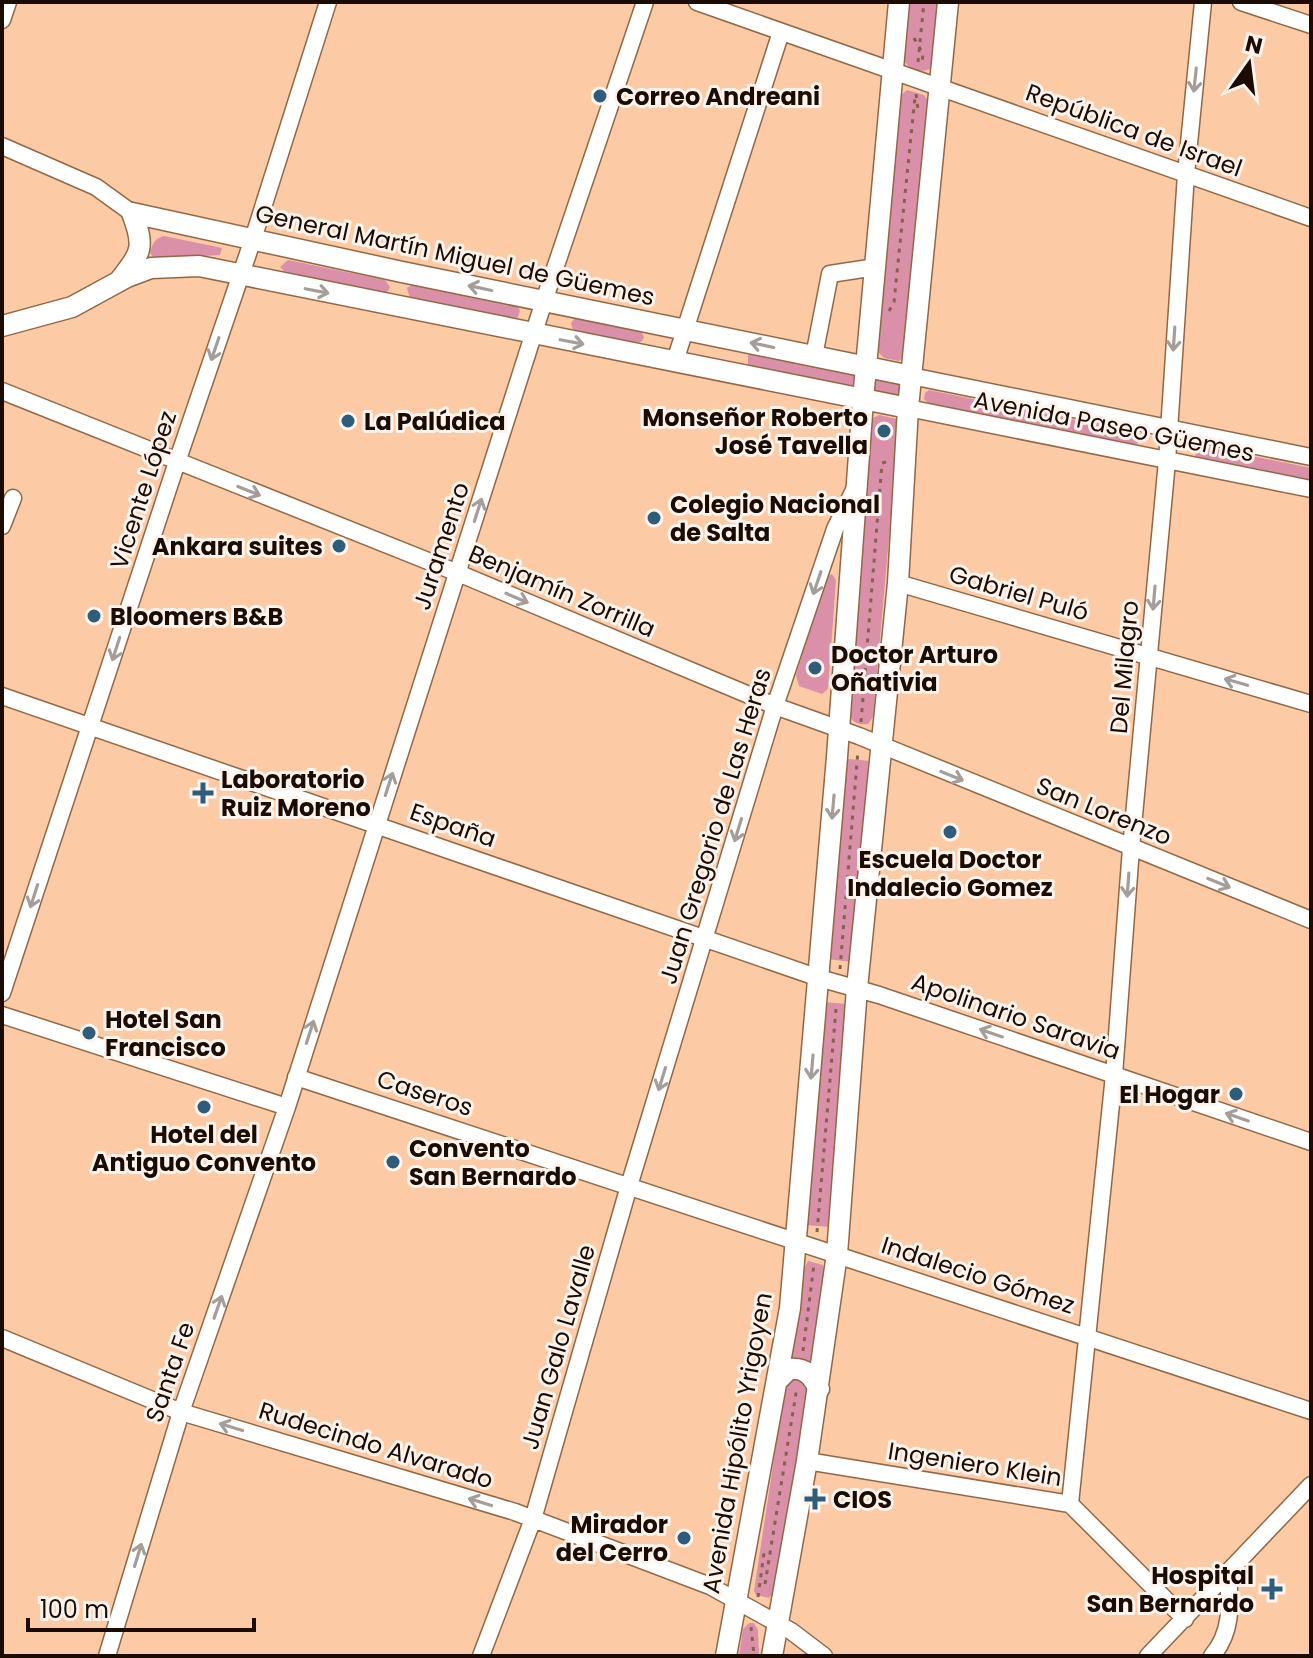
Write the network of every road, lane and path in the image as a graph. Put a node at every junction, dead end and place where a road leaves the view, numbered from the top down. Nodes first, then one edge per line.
1 (8, 2) edge
2 (328, 2) edge
3 (645, 2) edge
4 (697, 2) edge
5 (899, 2) edge
6 (924, 2) edge
7 (948, 2) edge
8 (1203, 2) edge
9 (1241, 2) edge
10 (2, 20) edge
11 (1311, 25) edge
12 (781, 32) junction
13 (892, 71) junction
14 (916, 79) junction
15 (940, 87) junction
16 (2, 146) edge
17 (1186, 174) junction
18 (132, 213) junction
19 (1311, 218) edge
20 (253, 239) junction
21 (876, 267) junction
22 (402, 272) junction
23 (241, 275) junction
24 (118, 284) junction
25 (544, 301) junction
26 (394, 306) junction
27 (886, 317) dead end
28 (2, 326) edge
29 (684, 329) junction
30 (534, 335) junction
31 (814, 356) junction
32 (675, 361) junction
33 (866, 366) junction
34 (911, 376) junction
35 (2, 391) edge
36 (863, 400) junction
37 (908, 408) junction
38 (1168, 429) junction
39 (1311, 457) edge
40 (1167, 461) junction
41 (177, 462) junction
42 (857, 485) junction
43 (1311, 489) edge
44 (13, 498) dead end
45 (2, 526) edge
46 (458, 573) junction
47 (898, 583) junction
48 (1149, 656) junction
49 (2, 696) edge
50 (1311, 704) edge
51 (775, 706) junction
52 (91, 726) junction
53 (839, 730) junction
54 (880, 746) junction
55 (376, 824) junction
56 (1131, 848) junction
57 (1311, 920) edge
58 (706, 937) junction
59 (819, 978) junction
60 (857, 988) junction
61 (2, 993) edge
62 (2, 1015) edge
63 (1114, 1075) junction
64 (296, 1077) junction
65 (287, 1107) junction
66 (1311, 1142) edge
67 (629, 1186) junction
68 (795, 1239) junction
69 (837, 1254) junction
70 (1086, 1336) junction
71 (2, 1338) edge
72 (777, 1381) junction
73 (819, 1389) junction
74 (1311, 1411) edge
75 (181, 1412) junction
76 (807, 1461) junction
77 (1311, 1485) edge
78 (1070, 1504) junction
79 (533, 1519) junction
80 (1228, 1574) junction
81 (735, 1600) junction
82 (1185, 1619) junction
83 (777, 1624) junction
84 (107, 1656) edge
85 (481, 1656) edge
86 (726, 1656) edge
87 (772, 1656) edge
88 (824, 1656) edge
89 (1148, 1656) edge
90 (1212, 1656) edge

1 - 10 street
2 - 20 street, Vicente López
3 - 25 street, Juramento
4 - 12 street, República de Israel
5 - 13 main road, Avenida Hipólito Yrigoyen
6 - 14 path
7 - 15 main road
8 -> 17 street, Del Milagro
9 - 11 street
12 - 13 street, República de Israel
12 - 29 street
13 - 14 street, República de Israel
13 - 21 main road, Avenida Hipólito Yrigoyen
14 - 15 street, República de Israel
14 - 27 path
15 - 17 street, República de Israel
15 - 34 main road
16 - 18 street, General Martín Miguel de Güemes
17 - 19 street, República de Israel
17 -> 38 street, Del Milagro
18 - 20 main road, General Martín Miguel de Güemes
18 - 24 main road
20 - 22 main road, General Martín Miguel de Güemes
20 - 23 street, Vicente López
21 - 31 street
21 - 33 main road, Avenida Hipólito Yrigoyen
25 -> 22 main road, General Martín Miguel de Güemes
22 - 26 main road
23 - 24 main road
23 -> 26 main road
23 -> 41 street, Vicente López
24 - 28 main road
25 - 29 main road, General Martín Miguel de Güemes
25 - 30 street, Juramento
26 - 30 main road
31 -> 29 main road, General Martín Miguel de Güemes
29 - 32 street
30 -> 32 main road
46 -> 30 street, Juramento
31 - 33 main road, General Martín Miguel de Güemes
32 - 36 main road
33 - 34 main road, General Martín Miguel de Güemes
33 - 36 main road, Avenida Hipólito Yrigoyen
34 - 37 main road
34 - 38 street, Avenida Paseo Güemes
35 - 41 street, Benjamín Zorrilla
36 - 37 main road
36 - 42 main road, Avenida Hipólito Yrigoyen
37 - 40 street, Avenida Paseo Güemes
37 - 47 main road
38 - 39 street, Avenida Paseo Güemes
38 - 40 street, Del Milagro
40 - 43 street, Avenida Paseo Güemes
40 -> 48 street, Del Milagro
41 -> 46 street, Benjamín Zorrilla
41 -> 52 street, Vicente López
42 -> 51 street, Juan Gregorio de Las Heras
42 - 53 main road, Avenida Hipólito Yrigoyen
44 - 45 street
46 -> 51 street, Benjamín Zorrilla
55 -> 46 street, Juramento
47 - 48 street, Gabriel Puló
47 - 54 main road
50 -> 48 street, Gabriel Puló
48 - 56 street, Del Milagro
49 - 52 street, España
51 - 53 street, Benjamín Zorrilla
51 -> 58 street, Juan Gregorio de Las Heras
52 - 55 street, España
52 -> 61 street, Vicente López
53 - 54 street, Benjamín Zorrilla
53 -> 59 main road, Avenida Hipólito Yrigoyen
54 -> 56 street, San Lorenzo
54 - 60 main road
55 - 58 street, España
64 -> 55 street, Juramento
56 -> 57 street, San Lorenzo
56 -> 63 street, Del Milagro
58 - 59 street, Apolinario Saravia
58 -> 67 street, Juan Gregorio de Las Heras
59 - 60 street, Apolinario Saravia
59 -> 68 main road, Avenida Hipólito Yrigoyen
63 -> 60 street, Apolinario Saravia
60 - 69 main road
62 - 65 street
66 -> 63 street, Apolinario Saravia
63 - 70 street, Del Milagro
64 - 65 street, Juramento
64 - 67 street, Caseros
75 -> 65 street, Santa Fe
67 - 68 street, Indalecio Gómez
67 - 79 street, Juan Galo Lavalle
68 - 69 street, Indalecio Gómez
68 - 72 main road, Avenida Hipólito Yrigoyen
69 - 70 street, Indalecio Gómez
69 - 73 main road
70 - 74 street, Indalecio Gómez
70 - 78 street, Del Milagro
71 - 75 street, Rudecindo Alvarado
72 - 73 main road
72 - 81 main road, Avenida Hipólito Yrigoyen
73 - 76 main road
79 -> 75 street, Rudecindo Alvarado
84 -> 75 street, Santa Fe
76 - 78 street, Ingeniero Klein
76 - 83 main road
77 - 80 street
78 - 82 street, Ingeniero Klein
79 - 81 street, Rudecindo Alvarado
79 - 85 street, Juan Galo Lavalle
80 - 82 street
80 - 90 street
81 - 83 street, Rudecindo Alvarado
81 - 86 main road, Avenida Hipólito Yrigoyen
82 - 89 street
83 - 87 main road
83 - 88 street, Rudecindo Alvarado

